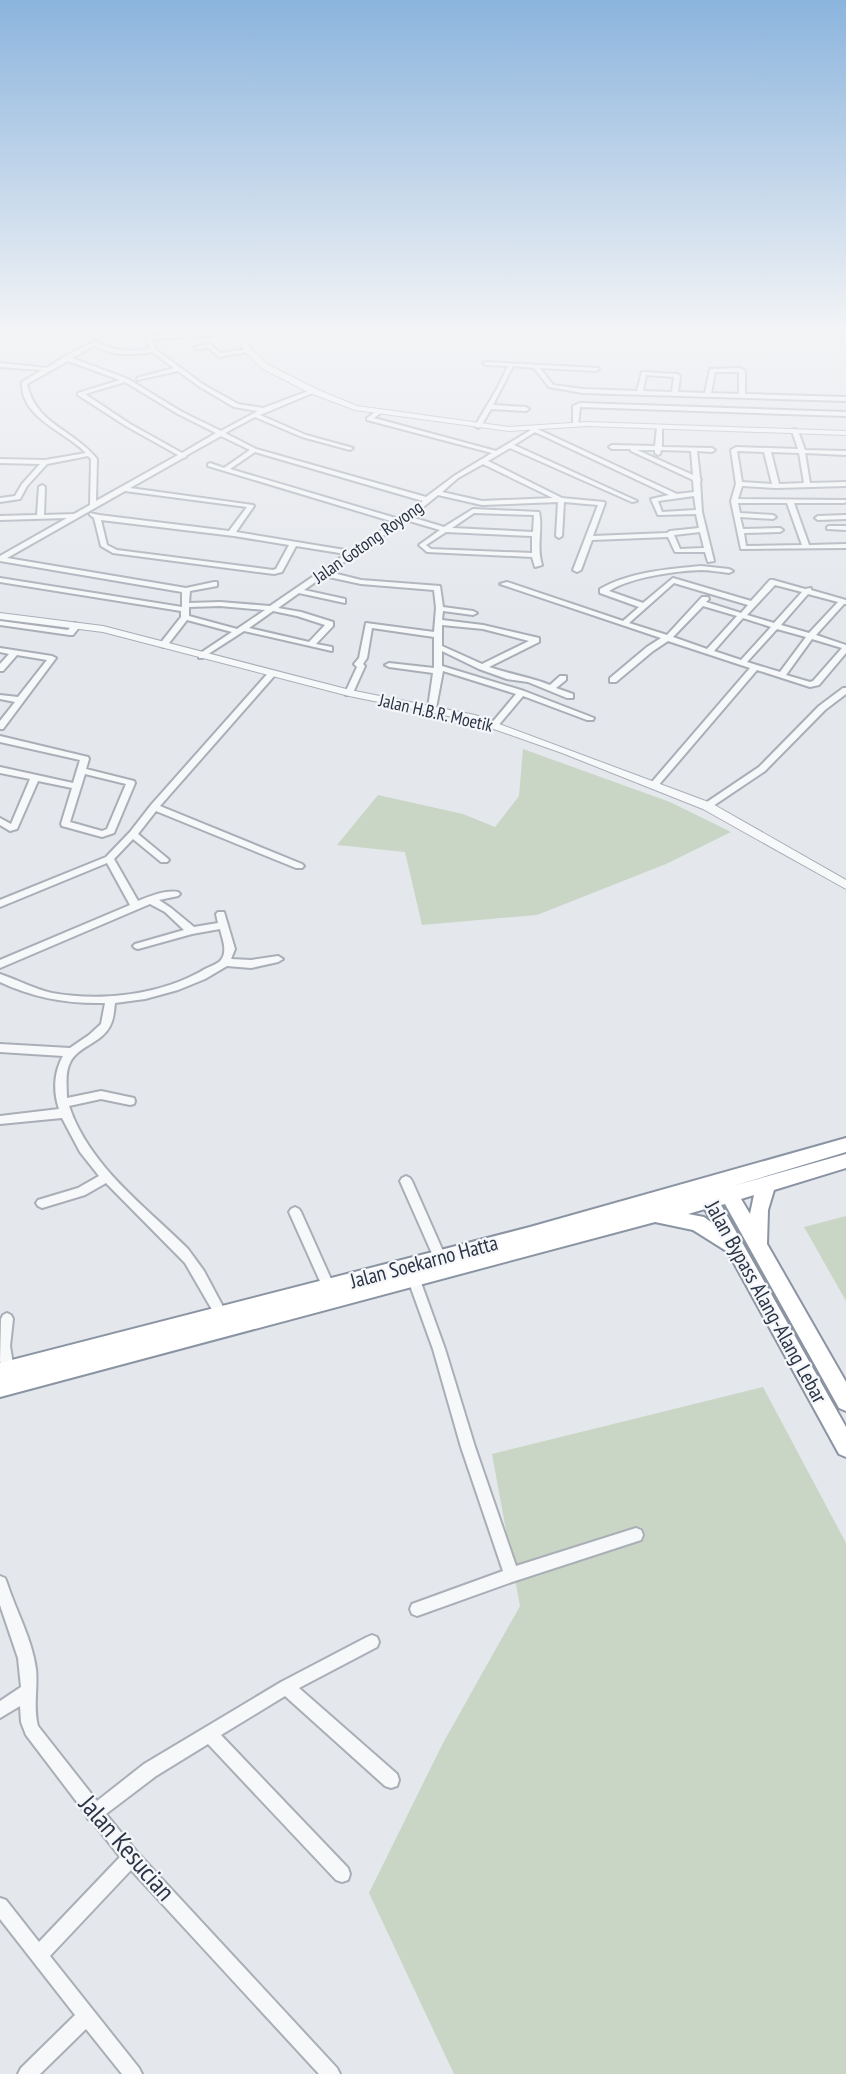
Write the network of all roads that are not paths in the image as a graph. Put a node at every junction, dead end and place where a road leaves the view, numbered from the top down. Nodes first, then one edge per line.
1 (61, 429) edge
2 (135, 429) edge
3 (213, 429) edge
4 (230, 429) edge
5 (287, 429) edge
6 (406, 429) edge
7 (529, 429) edge
8 (533, 429) junction
9 (663, 429) edge
10 (722, 429) edge
11 (795, 431) junction
12 (222, 433) junction
13 (846, 433) edge
14 (511, 446) junction
15 (612, 447) dead end
16 (350, 448) dead end
17 (627, 448) junction
18 (659, 448) junction
19 (254, 450) junction
20 (694, 450) junction
21 (712, 450) dead end
22 (767, 450) junction
23 (802, 451) junction
24 (498, 453) junction
25 (846, 453) edge
26 (90, 454) junction
27 (184, 456) junction
28 (0, 461) edge
29 (483, 461) junction
30 (45, 462) junction
31 (659, 462) junction
32 (210, 465) dead end
33 (225, 470) junction
34 (698, 480) junction
35 (739, 484) junction
36 (807, 485) junction
37 (846, 485) edge
38 (776, 486) junction
39 (42, 487) dead end
40 (124, 489) junction
41 (438, 493) junction
42 (698, 494) junction
43 (674, 495) junction
44 (0, 500) edge
45 (428, 500) junction
46 (561, 500) junction
47 (634, 501) dead end
48 (734, 501) junction
49 (790, 502) junction
50 (845, 503) edge
51 (539, 505) dead end
52 (89, 507) junction
53 (699, 512) junction
54 (537, 513) junction
55 (736, 515) junction
56 (72, 516) junction
57 (40, 517) junction
58 (97, 517) junction
59 (404, 517) junction
60 (0, 518) edge
61 (773, 518) dead end
62 (818, 518) dead end
63 (831, 518) junction
64 (846, 518) edge
65 (448, 528) junction
66 (829, 528) dead end
67 (842, 528) edge
68 (703, 530) junction
69 (780, 530) dead end
70 (739, 531) junction
71 (231, 534) junction
72 (537, 534) junction
73 (671, 535) junction
74 (559, 536) dead end
75 (590, 538) junction
76 (294, 543) junction
77 (806, 546) junction
78 (846, 546) edge
79 (708, 550) junction
80 (352, 553) junction
81 (535, 555) junction
82 (0, 559) edge
83 (710, 561) dead end
84 (538, 565) dead end
85 (577, 570) dead end
86 (729, 571) dead end
87 (322, 573) junction
88 (0, 580) edge
89 (214, 584) dead end
90 (504, 584) dead end
91 (186, 590) junction
92 (297, 590) junction
93 (808, 590) junction
94 (711, 592) junction
95 (342, 601) dead end
96 (845, 601) edge
97 (701, 603) junction
98 (752, 604) junction
99 (644, 606) junction
100 (270, 609) junction
101 (441, 609) junction
102 (186, 611) junction
103 (473, 613) dead end
104 (742, 615) junction
105 (2, 620) edge
106 (439, 622) junction
107 (625, 622) junction
108 (777, 626) junction
109 (239, 630) junction
110 (437, 635) junction
111 (811, 636) junction
112 (669, 637) junction
113 (311, 644) junction
114 (163, 645) junction
115 (439, 647) junction
116 (846, 647) edge
117 (329, 649) dead end
118 (0, 650) edge
119 (710, 650) junction
120 (15, 652) junction
121 (202, 656) junction
122 (840, 656) junction
123 (744, 662) junction
124 (389, 665) dead end
125 (846, 666) edge
126 (482, 667) junction
127 (755, 667) junction
128 (0, 669) edge
129 (439, 669) junction
130 (272, 674) junction
131 (782, 675) junction
132 (563, 678) dead end
133 (613, 681) dead end
134 (551, 688) junction
135 (846, 690) edge
136 (349, 693) junction
137 (521, 693) junction
138 (570, 696) dead end
139 (0, 697) edge
140 (20, 700) junction
141 (432, 708) junction
142 (590, 718) dead end
143 (494, 725) junction
144 (0, 727) edge
145 (0, 739) edge
146 (1, 771) edge
147 (82, 771) junction
148 (35, 777) junction
149 (654, 785) junction
150 (76, 786) junction
151 (707, 806) junction
152 (154, 807) junction
153 (0, 821) edge
154 (133, 834) junction
155 (109, 859) junction
156 (164, 860) dead end
157 (299, 866) dead end
158 (846, 885) edge
159 (175, 894) dead end
160 (151, 900) junction
161 (0, 904) edge
162 (136, 906) junction
163 (192, 931) junction
164 (138, 946) dead end
165 (278, 959) dead end
166 (225, 962) junction
167 (0, 964) edge
168 (0, 978) edge
169 (111, 999) junction
170 (0, 1048) edge
171 (70, 1052) junction
172 (130, 1101) dead end
173 (64, 1108) junction
174 (0, 1120) edge
175 (846, 1145) edge
176 (846, 1161) edge
177 (107, 1177) junction
178 (405, 1181) dead end
179 (766, 1185) junction
180 (726, 1188) junction
181 (706, 1194) junction
182 (42, 1203) dead end
183 (295, 1212) dead end
184 (650, 1216) junction
185 (758, 1245) junction
186 (734, 1247) junction
187 (440, 1258) junction
188 (413, 1277) junction
189 (329, 1288) junction
190 (222, 1316) junction
191 (7, 1319) dead end
192 (3, 1376) edge
193 (846, 1401) edge
194 (846, 1448) edge
195 (636, 1535) dead end
196 (512, 1575) junction
197 (0, 1583) edge
198 (417, 1609) dead end
199 (4, 1610) edge
200 (372, 1642) dead end
201 (286, 1687) junction
202 (27, 1692) junction
203 (0, 1710) edge
204 (208, 1734) junction
205 (391, 1780) dead end
206 (94, 1813) junction
207 (131, 1858) junction
208 (342, 1874) dead end
209 (0, 1906) edge
210 (39, 1955) junction
211 (87, 2015) junction
212 (27, 2074) edge
213 (133, 2074) edge
214 (331, 2074) edge

1 - 26 street
2 - 27 street
3 - 12 street
4 - 12 street
5 - 16 street
6 - 24 street
7 - 8 street
8 - 14 street, Jalan Gotong Royong
8 - 43 street
9 - 18 street
10 - 11 street
11 - 13 street
11 - 23 street
12 - 19 street
12 - 27 street
14 - 24 street, Jalan Gotong Royong
14 - 47 street
15 - 17 street
17 - 18 street
17 - 31 street
18 - 20 street
18 - 31 street
19 - 33 street
19 - 45 street
20 - 21 street
20 - 34 street
22 - 23 street
22 - 35 street
22 - 38 street
23 - 25 street
23 - 36 street
24 - 29 street, Jalan Gotong Royong
26 - 30 street
26 - 52 street
27 - 40 street
28 - 30 street
29 - 41 street, Jalan Gotong Royong
29 - 46 street
30 - 44 street
31 - 34 street
32 - 33 street
33 - 59 street
34 - 42 street
35 - 38 street
35 - 48 street
36 - 37 street
36 - 38 street
37 - 50 street
39 - 57 street
40 - 52 street
40 - 71 street
41 - 45 street, Jalan Gotong Royong
41 - 46 street
42 - 43 street
42 - 53 street
43 - 53 street
45 - 59 street, Jalan Gotong Royong
46 - 74 street
46 - 75 street
48 - 49 street
48 - 55 street
49 - 50 street
49 - 77 street
51 - 54 street
52 - 56 street
52 - 58 street
53 - 68 street
54 - 65 street
54 - 72 street
55 - 61 street
55 - 70 street
56 - 57 street
56 - 82 street
57 - 60 street
58 - 71 street
58 - 76 street
59 - 65 street
59 - 80 street, Jalan Gotong Royong
62 - 63 street
63 - 64 street
63 - 67 street
65 - 72 street
65 - 81 street
66 - 67 street
68 - 73 street
68 - 79 street
69 - 70 street
70 - 77 street
71 - 76 street
72 - 81 street
73 - 75 street
73 - 79 street
75 - 85 street
76 - 80 street
77 - 78 street
79 - 83 street
80 - 87 street, Jalan Gotong Royong
81 - 84 street
82 - 91 street
86 - 99 street
87 - 92 street, Jalan Gotong Royong
87 - 101 street
88 - 102 street
89 - 91 street
90 - 107 street
91 - 102 street
92 - 95 street
92 - 100 street, Jalan Gotong Royong
93 - 96 street
93 - 98 street
93 - 108 street
94 - 97 street
94 - 98 street
94 - 99 street
96 - 111 street
97 - 104 street
97 - 112 street
98 - 104 street
99 - 107 street
100 - 102 street
100 - 109 street, Jalan Gotong Royong
100 - 113 street
101 - 103 street
101 - 106 street
102 - 109 street
102 - 114 street
104 - 108 street
104 - 119 street
105 - 114 street, Jalan H.B.R. Moetik
106 - 110 street
106 - 126 street
107 - 112 street
108 - 111 street
108 - 123 street
109 - 113 street
109 - 121 street, Jalan Gotong Royong
110 - 115 street
110 - 136 street
111 - 116 street
111 - 131 street
112 - 119 street
112 - 133 street
113 - 117 street
114 - 121 street, Jalan H.B.R. Moetik
115 - 126 street
115 - 129 street
116 - 122 street
118 - 120 street
119 - 123 street
120 - 128 street
120 - 140 street
121 - 130 street, Jalan H.B.R. Moetik
122 - 125 street
122 - 131 street
123 - 127 street
124 - 129 street
126 - 134 street
127 - 131 street
127 - 149 street
129 - 137 street
129 - 141 street
130 - 136 street, Jalan H.B.R. Moetik
130 - 152 street
132 - 134 street
134 - 138 street
135 - 151 street
136 - 141 street, Jalan H.B.R. Moetik
137 - 142 street
137 - 143 street
139 - 140 street
140 - 144 street
141 - 143 street, Jalan H.B.R. Moetik
143 - 149 street, Jalan H.B.R. Moetik
145 - 147 street
146 - 148 street
147 - 150 street
147 - 150 street
148 - 150 street
148 - 153 street
149 - 151 street, Jalan H.B.R. Moetik
151 - 158 street, Jalan H.B.R. Moetik
152 - 154 street
152 - 157 street
154 - 155 street
154 - 156 street
155 - 161 street
155 - 162 street
159 - 160 street
160 - 162 street
160 - 163 street
162 - 167 street
163 - 164 street
163 - 166 street
165 - 166 street
166 - 169 street
168 - 169 street
169 - 171 street
170 - 171 street
171 - 173 street
172 - 173 street
173 - 174 street
173 - 177 street
175 - 180 highway, Jalan Soekarno Hatta
176 - 179 highway, Jalan Soekarno Hatta
177 - 182 street
177 - 190 street
178 - 187 street
179 - 180 highway, Jalan Soekarno Hatta
179 - 185 highway
180 - 181 highway, Jalan Soekarno Hatta
180 - 185 highway, Jalan Bypass Alang-Alang Lebar
181 - 184 highway, Jalan Soekarno Hatta
181 - 186 highway, Jalan Bypass Alang-Alang Lebar
181 - 187 highway, Jalan Soekarno Hatta
183 - 189 street
184 - 186 highway
184 - 188 highway, Jalan Soekarno Hatta
185 - 193 highway, Jalan Bypass Alang-Alang Lebar
186 - 194 highway, Jalan Bypass Alang-Alang Lebar
187 - 189 highway, Jalan Soekarno Hatta
188 - 192 highway, Jalan Soekarno Hatta
188 - 196 street
189 - 190 highway, Jalan Soekarno Hatta
190 - 192 highway, Jalan Soekarno Hatta
191 - 192 street
195 - 196 street
196 - 198 street
197 - 199 street, Jalan Kesucian
199 - 202 street, Jalan Kesucian
200 - 201 street
201 - 204 street
201 - 205 street
202 - 203 street
202 - 206 street, Jalan Kesucian
204 - 206 street
204 - 208 street
206 - 207 street, Jalan Kesucian
207 - 210 street
207 - 214 street, Jalan Kesucian
209 - 210 street
210 - 211 street
211 - 212 street
211 - 213 street

